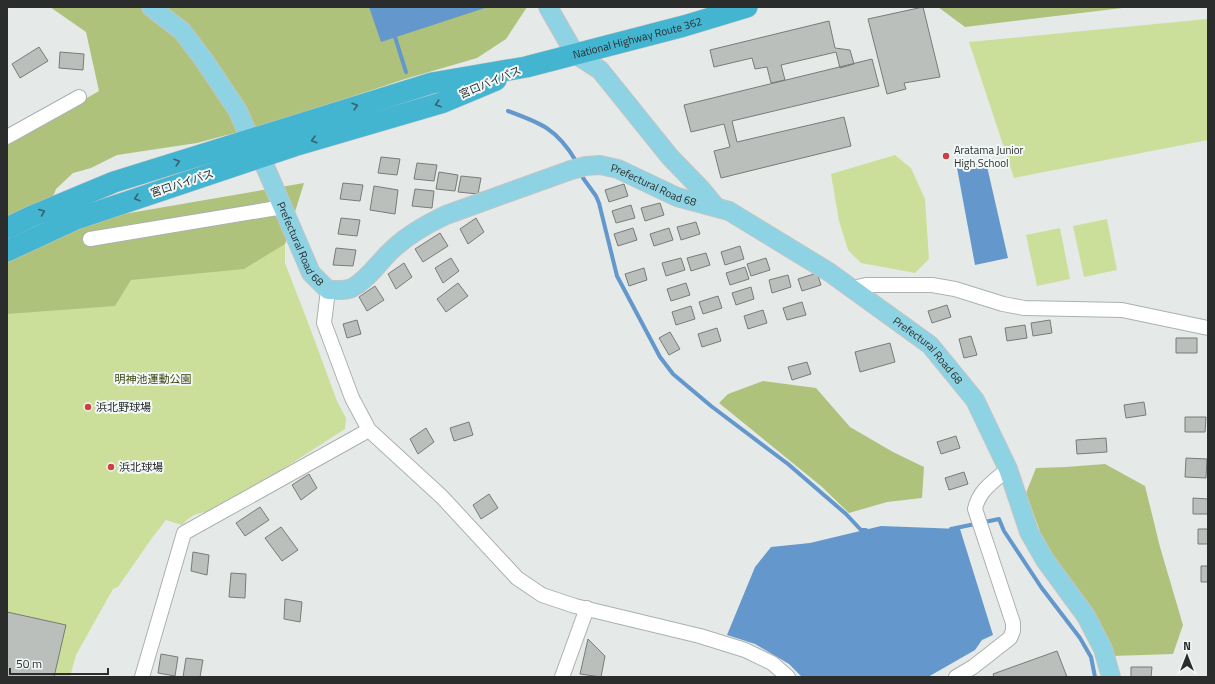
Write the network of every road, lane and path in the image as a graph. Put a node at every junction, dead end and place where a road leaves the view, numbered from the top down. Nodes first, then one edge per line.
1 (151, 7) edge
2 (548, 7) edge
3 (747, 7) edge
4 (575, 54) junction
5 (526, 67) junction
6 (79, 98) dead end
7 (7, 137) edge
8 (250, 138) junction
9 (261, 157) junction
10 (283, 207) junction
11 (716, 207) junction
12 (7, 228) edge
13 (90, 239) dead end
14 (7, 251) edge
15 (852, 288) junction
16 (328, 290) junction
17 (1208, 328) edge
18 (369, 430) junction
19 (1008, 469) junction
20 (587, 608) junction
21 (142, 677) edge
22 (562, 677) edge
23 (788, 677) edge
24 (956, 677) edge
25 (1111, 677) edge

1 - 8 main road, Prefectural Road 68
2 - 4 main road
3 - 4 highway, National Highway Route 362
4 - 5 highway, National Highway Route 362
4 - 11 main road
8 -> 5 highway, 宮口バイパス
5 -> 9 highway, 宮口バイパス
6 - 7 street
8 - 9 main road, Prefectural Road 68
12 -> 8 highway, 宮口バイパス
9 - 10 main road, Prefectural Road 68
9 -> 14 highway, 宮口バイパス
10 - 13 street
10 - 16 main road, Prefectural Road 68
11 - 15 main road, Prefectural Road 68
11 - 16 main road, Prefectural Road 68
15 - 17 street
15 - 19 main road, Prefectural Road 68
16 - 18 street
18 - 20 street
18 - 21 street
19 - 24 street
19 - 25 main road, Prefectural Road 68
20 - 22 street
20 - 23 street

